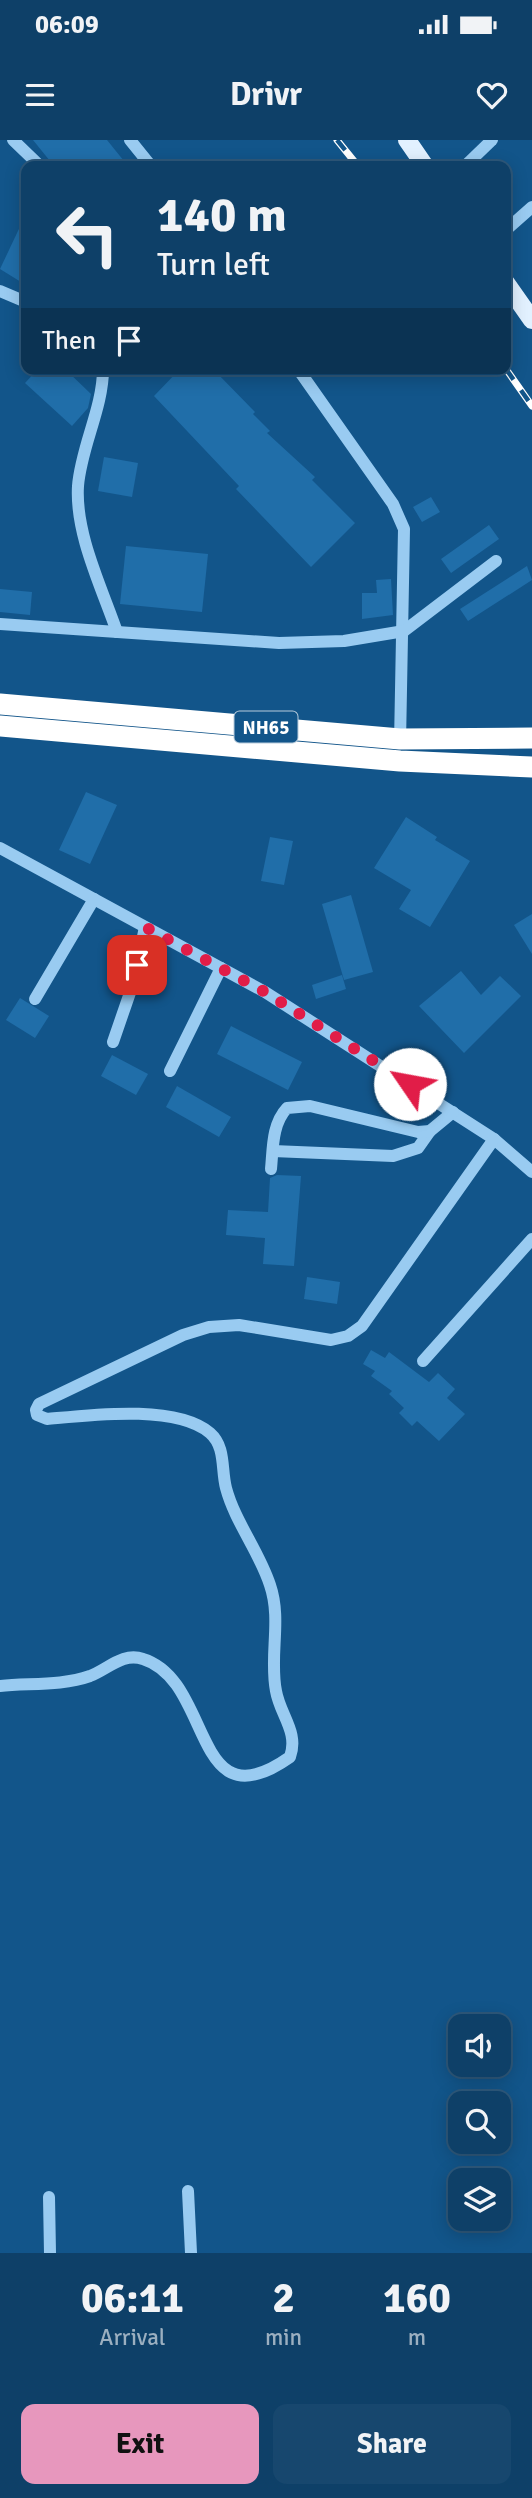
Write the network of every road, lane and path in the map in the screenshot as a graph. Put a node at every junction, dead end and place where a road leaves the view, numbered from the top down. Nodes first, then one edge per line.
1 (13, 140) edge
2 (130, 140) edge
3 (407, 140) edge
4 (492, 140) edge
5 (35, 161) edge
6 (148, 161) edge
7 (422, 161) edge
8 (470, 161) edge
9 (532, 207) edge
10 (511, 226) edge
11 (511, 290) edge
12 (0, 291) edge
13 (21, 300) edge
14 (532, 320) edge
15 (102, 375) edge
16 (302, 375) edge
17 (496, 561) dead end
18 (0, 624) edge
19 (404, 631) junction
20 (117, 632) junction
21 (0, 704) edge
22 (0, 726) edge
23 (532, 738) edge
24 (400, 739) junction
25 (400, 761) junction
26 (527, 770) edge
27 (0, 848) edge
28 (94, 899) junction
29 (145, 927) junction
30 (221, 968) junction
31 (35, 999) dead end
32 (113, 1042) dead end
33 (170, 1070) dead end
34 (453, 1112) junction
35 (430, 1131) junction
36 (494, 1139) junction
37 (273, 1151) junction
38 (271, 1169) dead end
39 (532, 1172) edge
40 (532, 1239) edge
41 (423, 1361) dead end
42 (0, 1686) edge
43 (188, 2191) dead end
44 (49, 2197) dead end
45 (51, 2253) edge
46 (191, 2253) edge

1 - 5 street
2 - 6 street
3 - 7 main road
4 - 8 street
9 - 10 street
11 - 14 main road
12 - 13 street
15 - 20 street
16 - 19 street
17 - 19 street
18 - 20 street
19 - 20 street
19 - 24 street
21 - 24 highway, NH65
22 - 25 highway, NH65
23 - 24 highway, NH65
24 - 25 street
25 - 26 highway, NH65
27 - 28 street
28 - 29 street
28 - 31 street
29 - 30 street
29 - 32 street
30 - 33 street
30 - 34 street
34 - 35 street
34 - 36 street
35 - 37 street
35 - 37 street
36 - 39 street
36 - 42 street
37 - 38 street
40 - 41 street
43 - 46 street
44 - 45 street

